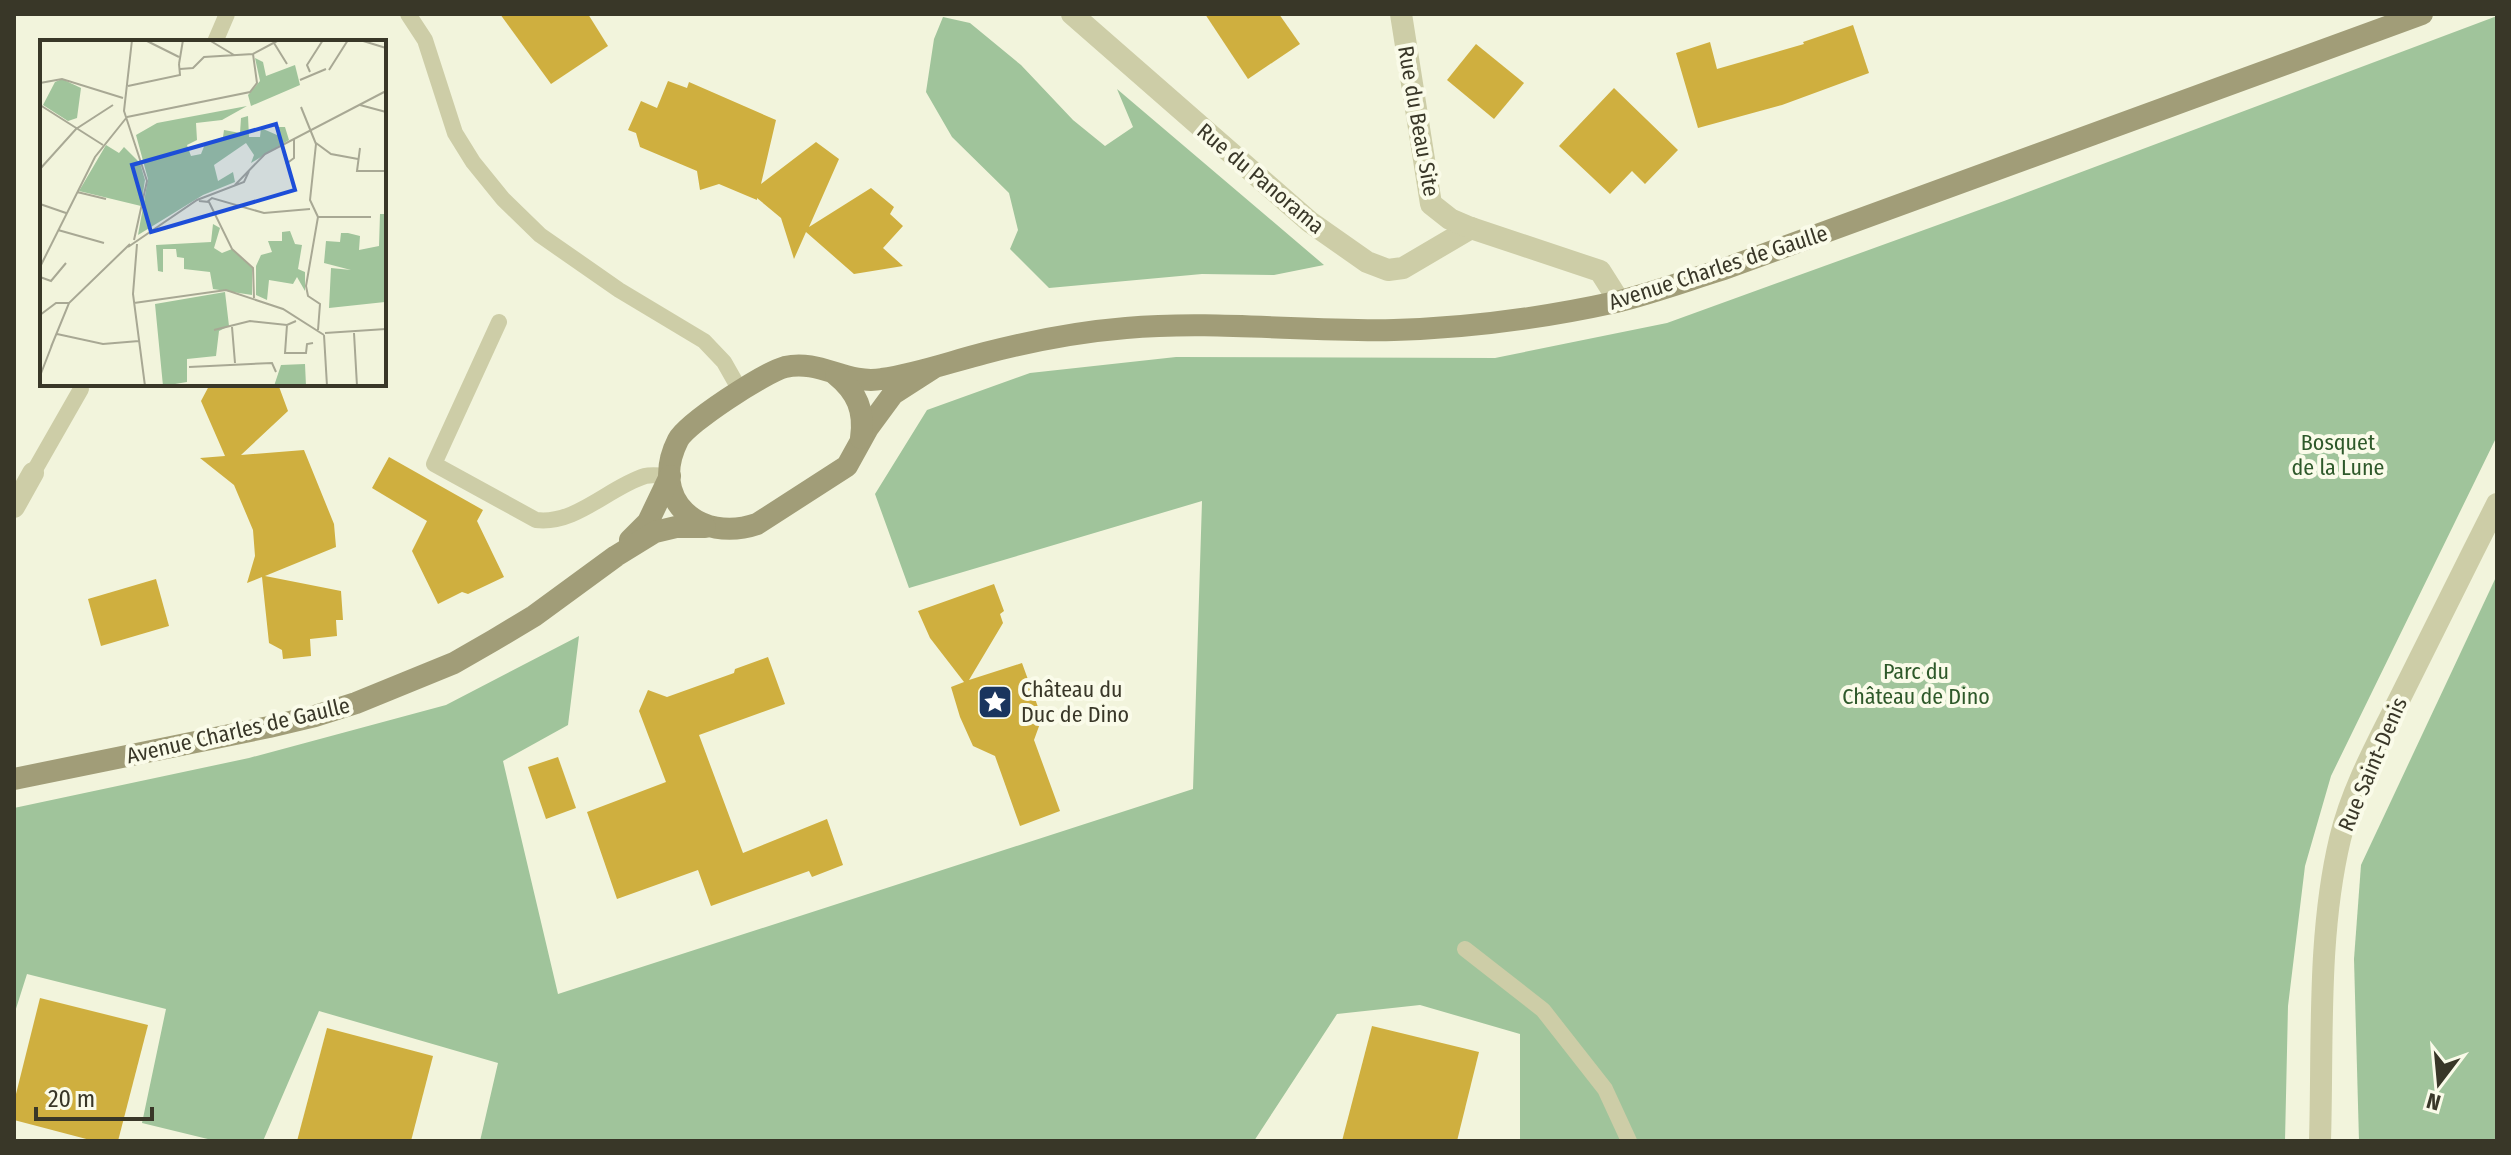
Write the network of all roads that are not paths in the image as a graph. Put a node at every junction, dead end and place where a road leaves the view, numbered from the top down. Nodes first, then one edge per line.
1 (227, 14) edge
2 (408, 14) edge
3 (1072, 14) edge
4 (1401, 14) edge
5 (2422, 14) edge
6 (216, 40) edge
7 (1471, 228) junction
8 (1619, 301) junction
9 (499, 322) dead end
10 (935, 367) junction
11 (836, 375) junction
12 (81, 389) dead end
13 (741, 392) junction
14 (855, 454) junction
15 (33, 473) joint
16 (670, 476) junction
17 (2497, 504) edge
18 (14, 507) edge
19 (708, 527) junction
20 (616, 556) junction
21 (14, 779) edge
22 (1465, 949) dead end
23 (1629, 1141) edge
24 (2320, 1141) edge

1 - 6 lane
2 - 13 lane
3 - 7 street, Rue du Panorama
4 - 7 street, Rue du Beau Site
5 - 8 main road, Avenue Charles de Gaulle
7 - 8 street, Rue du Beau Site
8 - 10 main road, Avenue Charles de Gaulle
9 - 16 lane
10 - 11 main road, Avenue Charles de Gaulle
10 - 14 main road, Avenue Charles de Gaulle
11 - 13 main road, Avenue Charles de Gaulle
11 - 14 main road
12 - 15 lane
13 - 16 main road, Avenue Charles de Gaulle
14 - 19 main road, Avenue Charles de Gaulle
15 - 18 street
16 - 19 main road
16 - 20 main road, Avenue Charles de Gaulle
17 - 24 street, Rue Saint-Denis
19 - 20 main road, Avenue Charles de Gaulle
20 - 21 main road, Avenue Charles de Gaulle
22 - 23 lane

